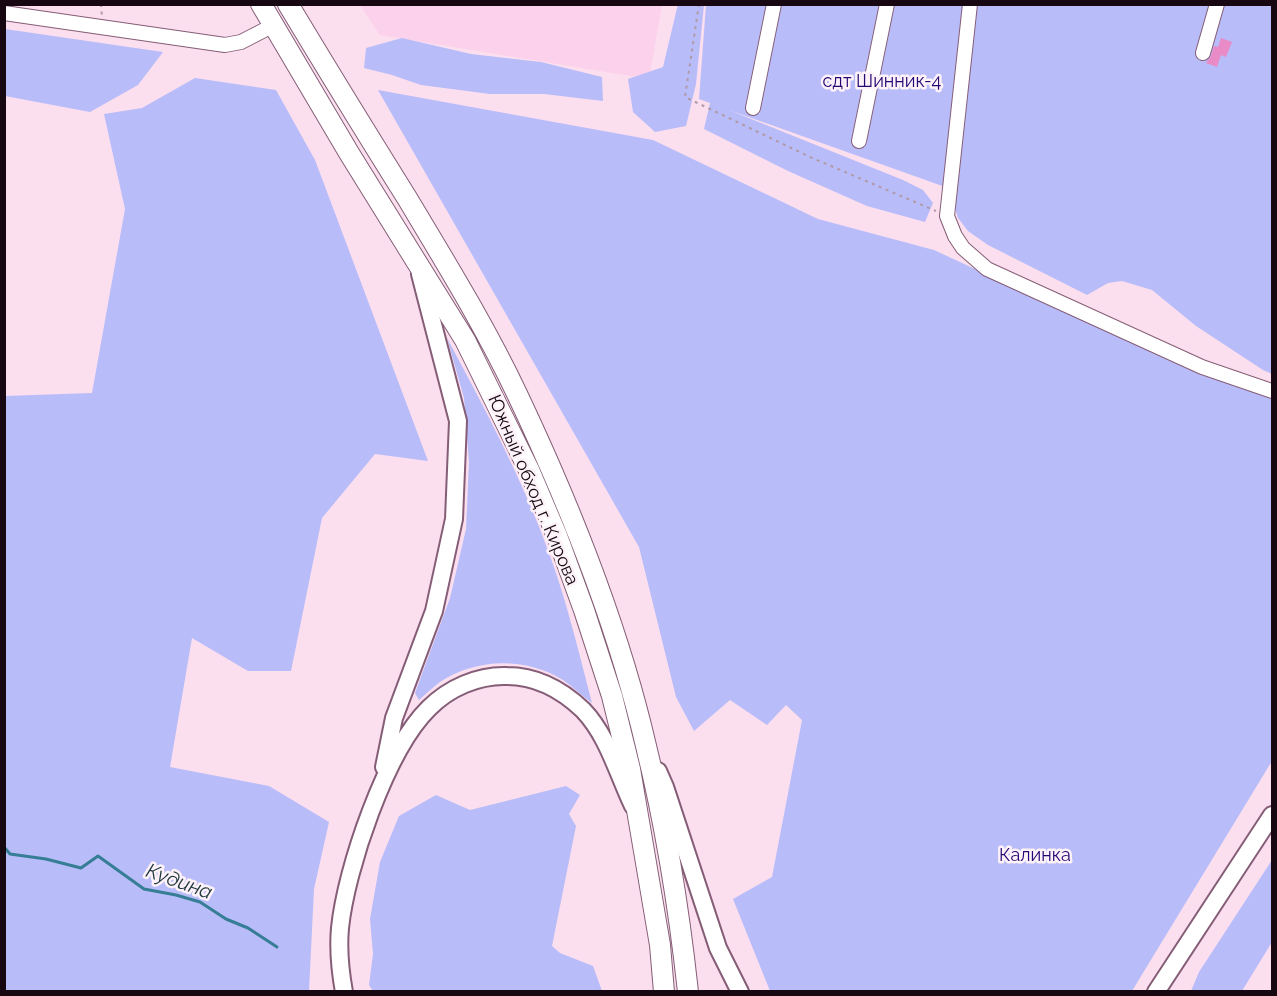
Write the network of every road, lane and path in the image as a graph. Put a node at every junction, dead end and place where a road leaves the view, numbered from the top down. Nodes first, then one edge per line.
1 (261, 4) edge
2 (288, 4) edge
3 (699, 4) edge
4 (774, 4) edge
5 (887, 4) edge
6 (970, 4) edge
7 (1217, 4) edge
8 (4, 13) edge
9 (274, 25) junction
10 (1203, 53) dead end
11 (753, 108) dead end
12 (859, 141) dead end
13 (947, 216) junction
14 (416, 261) junction
15 (1272, 391) edge
16 (646, 746) junction
17 (379, 791) junction
18 (636, 813) junction
19 (1272, 815) edge
20 (344, 992) edge
21 (664, 992) edge
22 (688, 992) edge
23 (740, 992) edge
24 (1156, 992) edge

1 - 9 highway, Южный обход г. Кирова
2 - 16 highway, Южный обход г. Кирова
3 - 13 path
4 - 11 street
5 - 12 street
6 - 13 street
7 - 10 street
8 - 9 street
9 - 14 highway, Южный обход г. Кирова
13 - 15 street
14 - 17 main road
14 - 18 highway, Южный обход г. Кирова
16 - 22 highway, Южный обход г. Кирова
16 - 23 main road
17 - 18 main road
17 - 20 main road
18 - 21 highway, Южный обход г. Кирова
19 - 24 main road

